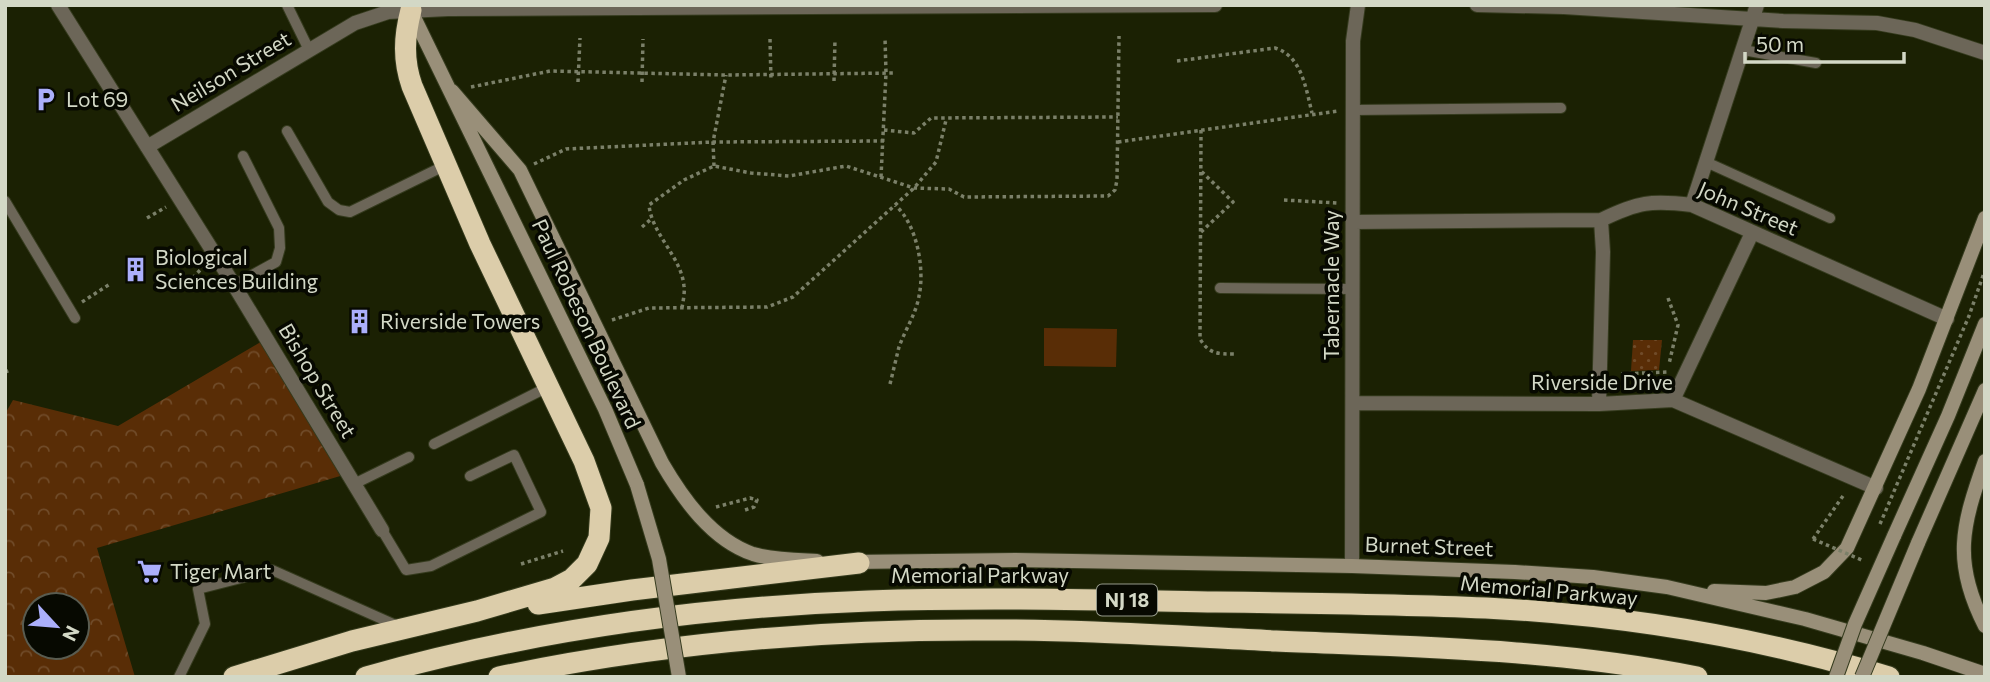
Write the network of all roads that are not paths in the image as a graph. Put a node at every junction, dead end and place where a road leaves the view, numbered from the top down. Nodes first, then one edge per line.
1 (58, 5) edge
2 (287, 5) edge
3 (1215, 5) edge
4 (1358, 5) edge
5 (1477, 5) edge
6 (1121, 6) edge
7 (1564, 6) edge
8 (893, 7) edge
9 (410, 8) edge
10 (624, 8) edge
11 (1754, 12) edge
12 (309, 50) junction
13 (1742, 50) junction
14 (1985, 53) edge
15 (1816, 63) dead end
16 (452, 91) junction
17 (1561, 108) dead end
18 (1353, 110) junction
19 (287, 131) dead end
20 (147, 147) junction
21 (243, 156) dead end
22 (1706, 162) junction
23 (446, 165) junction
24 (5, 201) edge
25 (1692, 205) junction
26 (1830, 218) dead end
27 (1985, 218) edge
28 (1601, 219) junction
29 (1353, 222) junction
30 (1752, 233) junction
31 (234, 285) junction
32 (1220, 288) dead end
33 (1353, 289) junction
34 (73, 314) road end
35 (1947, 319) junction
36 (1985, 324) edge
37 (548, 387) junction
38 (1985, 390) edge
39 (1673, 400) junction
40 (1353, 403) junction
41 (1599, 404) junction
42 (434, 444) dead end
43 (409, 457) dead end
44 (1985, 461) edge
45 (470, 476) dead end
46 (354, 484) junction
47 (1876, 488) junction
48 (382, 530) joint
49 (859, 563) junction
50 (1352, 566) junction
51 (1667, 587) junction
52 (477, 611) junction
53 (1985, 626) edge
54 (403, 628) junction
55 (1985, 674) edge
56 (179, 677) edge
57 (234, 677) edge
58 (366, 677) edge
59 (499, 677) edge
60 (679, 677) edge
61 (1697, 677) edge
62 (1836, 677) edge
63 (1862, 677) edge
64 (1889, 677) edge

1 - 20 street, Bishop Street
2 - 12 lane
3 - 6 street, Neilson Street
4 - 18 street, Tabernacle Way
5 - 7 street
6 - 8 street, Neilson Street
7 - 11 street
8 - 10 street, Neilson Street
9 - 10 street, Neilson Street
9 - 12 street, Neilson Street
9 - 16 main road, Paul Robeson Boulevard
9 - 23 highway
11 - 13 street
11 - 14 street
12 - 20 street, Neilson Street
13 - 15 lane
13 - 22 street
16 - 49 main road, Burnet Street
16 - 60 main road, Paul Robeson Boulevard, bridge
17 - 18 lane
18 - 29 street, Tabernacle Way
19 - 23 lane
20 - 31 street, Bishop Street
21 - 31 lane
22 - 25 street
22 - 26 lane
23 - 37 highway
24 - 34 lane
25 - 28 street, John Street
25 - 30 street, John Street
27 - 35 main road
28 - 29 street, John Street
28 - 41 street
29 - 33 street, Tabernacle Way
30 - 35 street, John Street
30 - 39 street
31 - 46 street, Bishop Street
32 - 33 lane
33 - 40 street, Tabernacle Way
35 - 47 main road
36 - 62 main road, bridge
37 - 42 lane
37 - 52 highway
38 - 63 main road, bridge
39 - 41 street, Riverside Drive
39 - 47 street, Riverside Drive
40 - 41 street, Riverside Drive
40 - 50 street, Tabernacle Way
43 - 46 lane
44 - 53 main road
45 - 48 lane
46 - 48 street, Bishop Street
47 - 51 main road
49 - 50 main road, Burnet Street
49 - 52 highway
50 - 51 main road, Burnet Street
51 - 55 main road, Burnet Street
52 - 54 highway
54 - 56 lane
54 - 57 highway
58 - 64 highway, Memorial Parkway / NJ 18
59 - 61 highway, NJ 18

